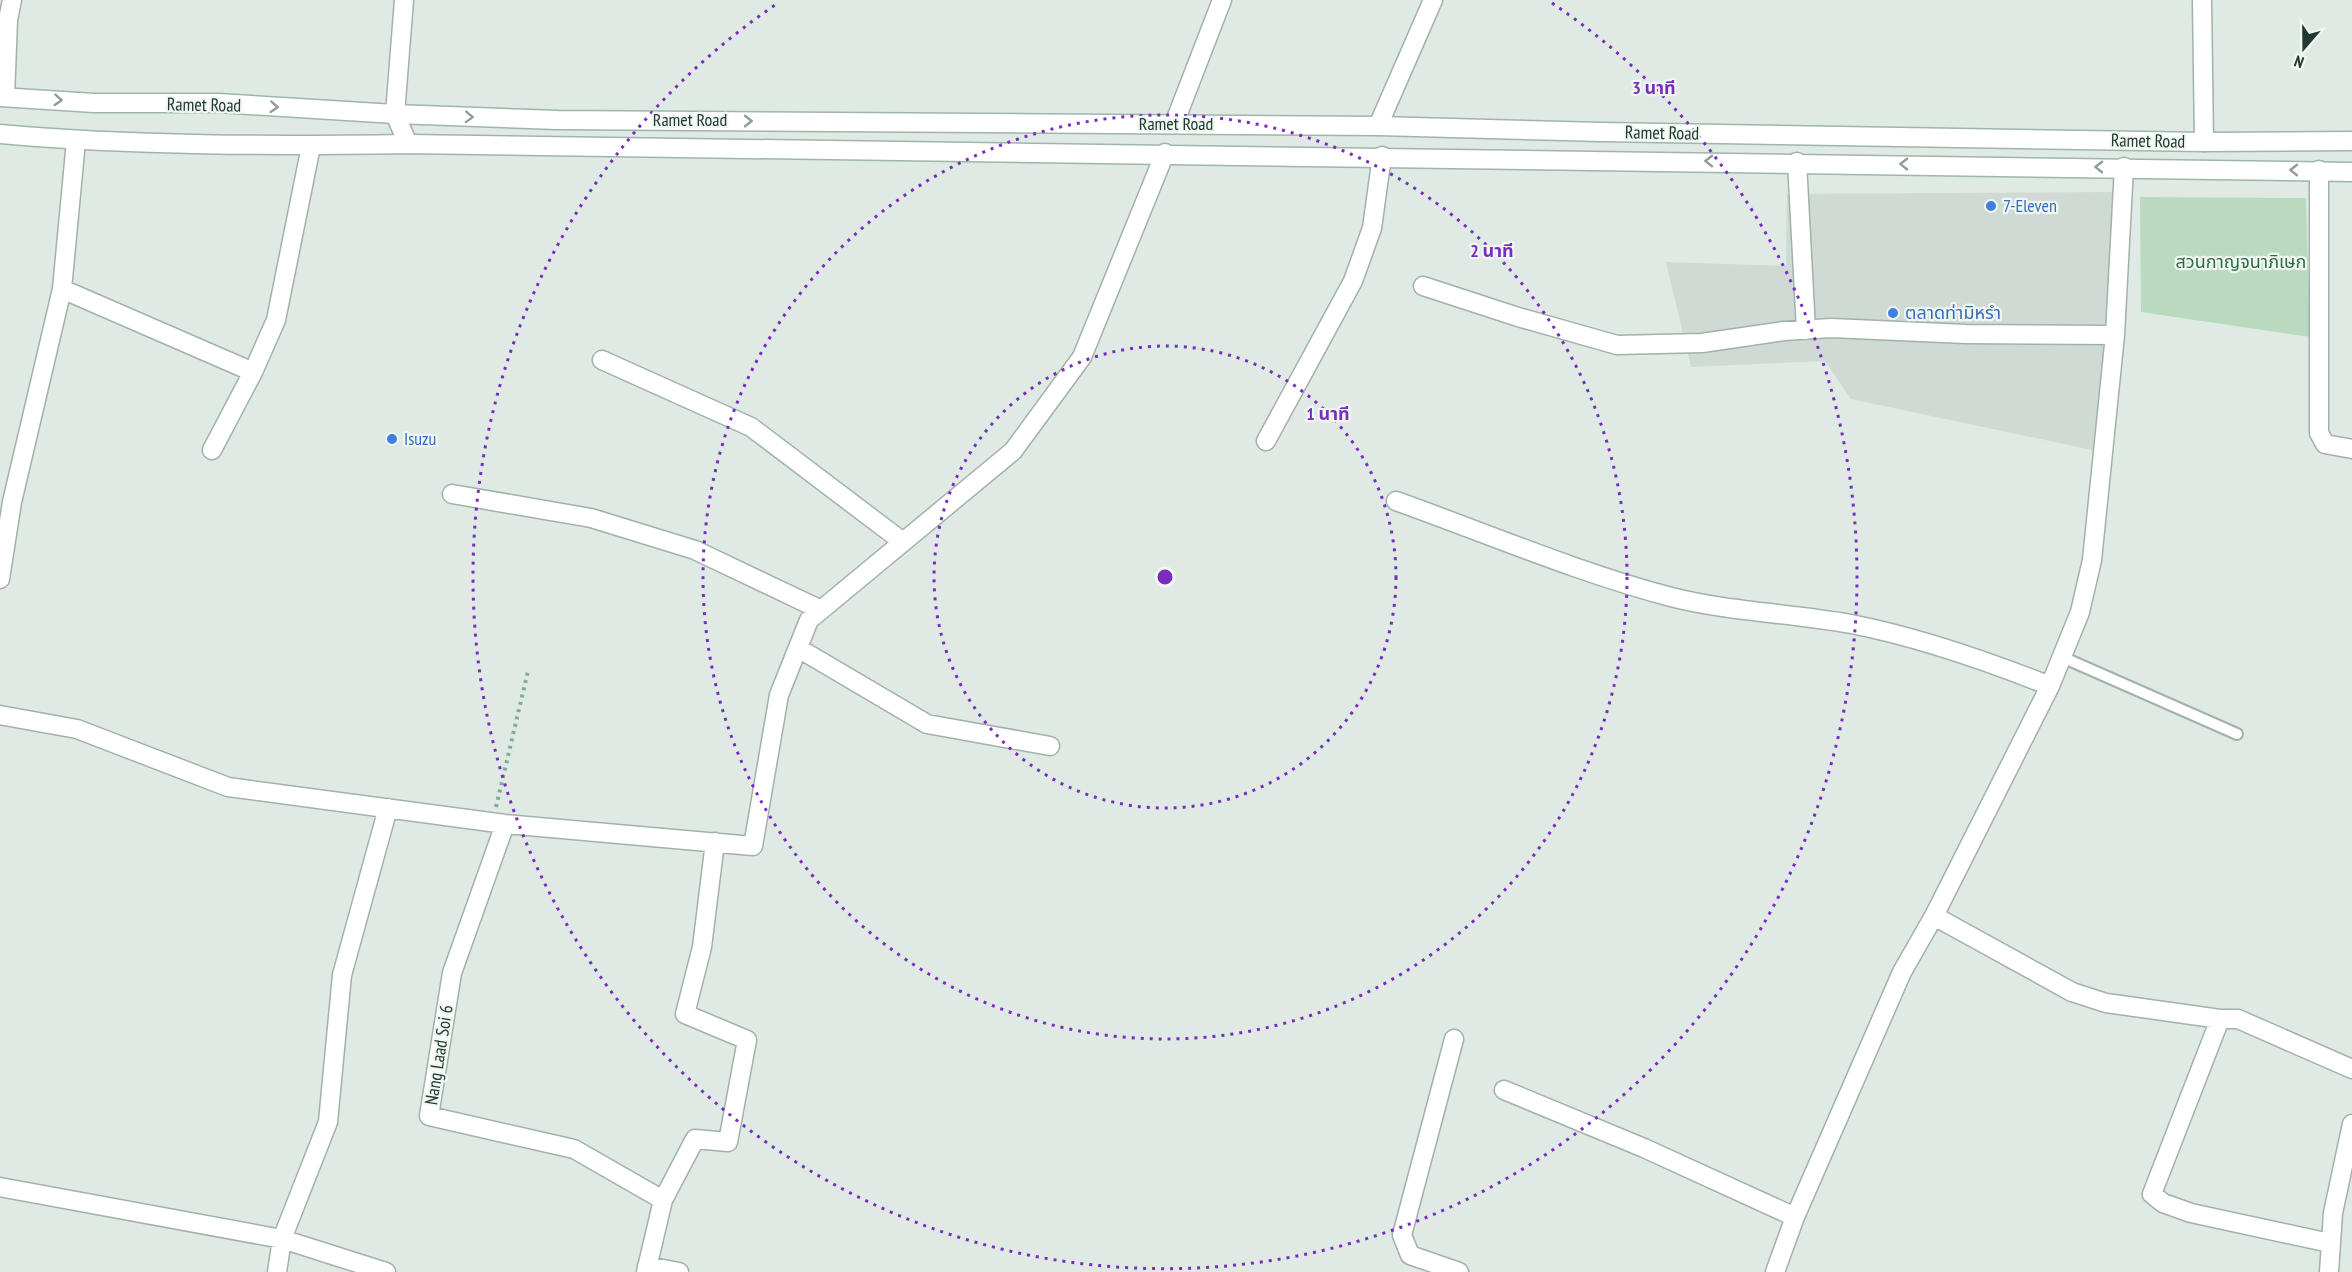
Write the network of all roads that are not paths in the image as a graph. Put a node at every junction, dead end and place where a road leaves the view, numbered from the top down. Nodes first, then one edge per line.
1 (12, 0) edge
2 (404, 0) edge
3 (1222, 0) edge
4 (1433, 0) edge
5 (2202, 0) edge
6 (2, 97) edge
7 (395, 114) junction
8 (1173, 124) junction
9 (1378, 126) junction
10 (0, 134) edge
11 (76, 141) junction
12 (2352, 141) edge
13 (2204, 142) junction
14 (408, 144) junction
15 (311, 146) junction
16 (1165, 153) junction
17 (1382, 156) junction
18 (1797, 162) junction
19 (2124, 167) junction
20 (2319, 171) junction
21 (2352, 172) edge
22 (1423, 286) dead end
23 (62, 289) junction
24 (1806, 330) junction
25 (2115, 335) junction
26 (602, 360) dead end
27 (253, 372) junction
28 (1266, 441) dead end
29 (2352, 449) edge
30 (212, 450) dead end
31 (452, 494) dead end
32 (1396, 501) dead end
33 (903, 542) junction
34 (0, 579) edge
35 (821, 610) junction
36 (798, 648) junction
37 (2062, 657) junction
38 (2050, 686) junction
39 (0, 715) edge
40 (2238, 734) dead end
41 (1050, 746) dead end
42 (388, 808) junction
43 (499, 823) junction
44 (715, 842) junction
45 (1934, 916) junction
46 (2220, 1019) junction
47 (1454, 1039) dead end
48 (2352, 1069) edge
49 (1504, 1090) dead end
50 (2352, 1124) edge
51 (0, 1187) edge
52 (663, 1200) junction
53 (1796, 1217) junction
54 (282, 1239) junction
55 (2330, 1243) junction
56 (646, 1269) edge
57 (277, 1272) edge
58 (386, 1272) edge
59 (679, 1272) edge
60 (1459, 1272) edge
61 (1775, 1272) edge
62 (2329, 1272) edge

1 - 6 street
2 - 7 street
3 - 8 street
4 - 9 street
5 - 13 street
6 -> 7 street, Ramet Road
7 -> 8 street, Ramet Road
7 - 14 street
8 - 9 street, Ramet Road
9 - 13 street, Ramet Road
10 - 11 street, Ramet Road
11 - 15 street, Ramet Road
11 - 23 street
12 - 13 street, Ramet Road
14 - 15 street, Ramet Road
14 - 16 street, Ramet Road
15 - 27 street
16 - 17 street, Ramet Road
16 - 33 street
18 -> 17 street, Ramet Road
17 - 28 street
19 -> 18 street, Ramet Road
18 - 24 street
20 -> 19 street, Ramet Road
19 - 25 street
20 - 21 street, Ramet Road
20 - 29 street
22 - 24 street
23 - 27 street
23 - 34 street
24 - 25 street
25 - 37 street
26 - 33 street
27 - 30 street
31 - 35 street
32 - 38 street
33 - 35 street
35 - 36 street
36 - 41 street
36 - 44 street
37 - 38 street
37 - 40 lane
38 - 45 street
39 - 42 street
42 - 43 street
42 - 54 street
43 - 44 street
43 - 52 street, Nang Laad Soi 6
44 - 52 street
45 - 46 street
45 - 53 street
46 - 48 street
46 - 55 street
47 - 60 street
49 - 53 street
50 - 55 street
51 - 54 street
52 - 56 street
53 - 61 street
54 - 57 street
54 - 58 street
55 - 62 street
56 - 59 street

